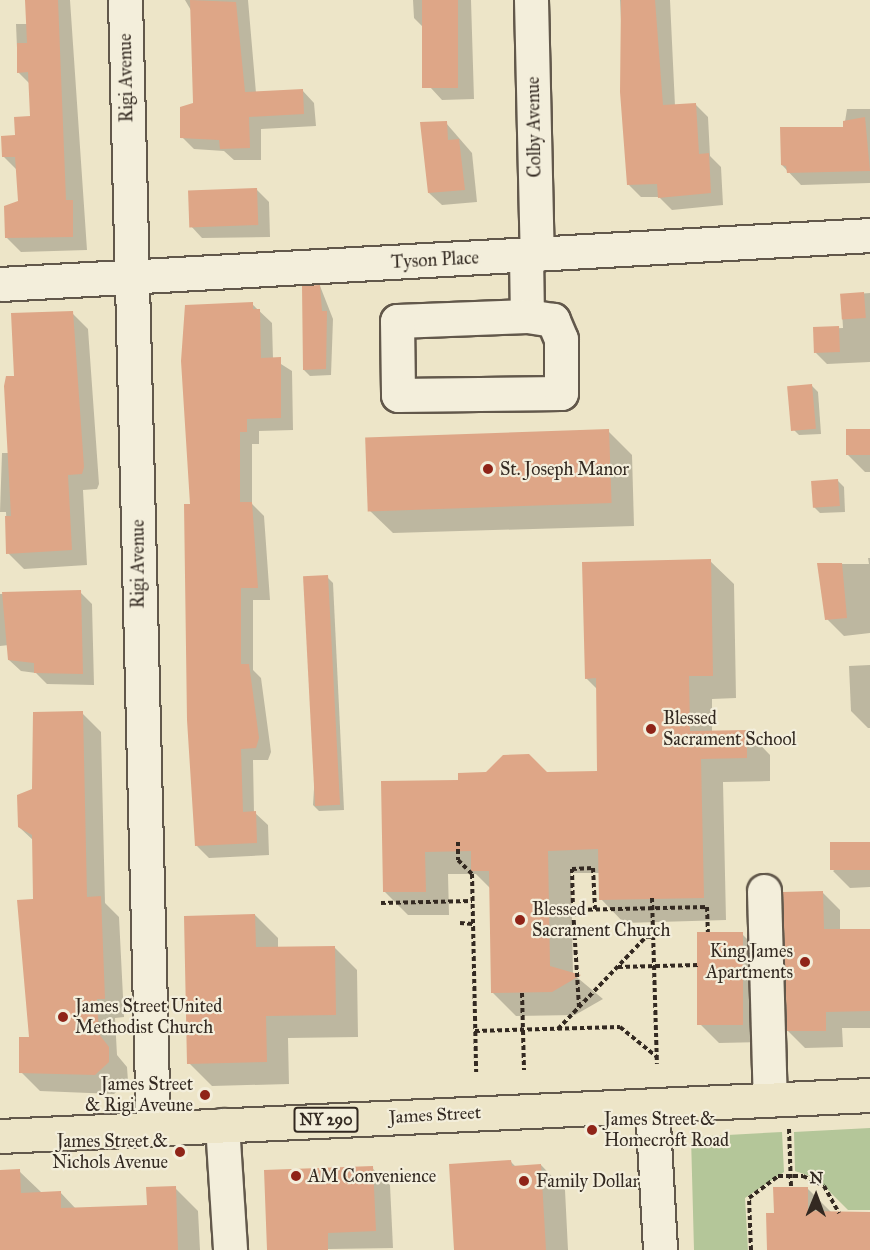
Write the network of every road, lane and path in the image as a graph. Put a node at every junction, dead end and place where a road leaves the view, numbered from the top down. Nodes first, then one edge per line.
1 (125, 0) edge
2 (531, 0) edge
3 (870, 235) edge
4 (531, 255) junction
5 (130, 277) junction
6 (0, 284) edge
7 (527, 316) junction
8 (458, 842) dead end
9 (764, 891) dead end
10 (652, 898) dead end
11 (472, 901) junction
12 (381, 903) dead end
13 (652, 907) junction
14 (595, 909) junction
15 (573, 910) junction
16 (460, 923) dead end
17 (473, 924) junction
18 (708, 932) dead end
19 (654, 937) junction
20 (698, 965) dead end
21 (654, 966) junction
22 (618, 967) junction
23 (522, 993) dead end
24 (579, 1006) junction
25 (557, 1029) junction
26 (523, 1030) junction
27 (475, 1031) junction
28 (657, 1057) junction
29 (657, 1064) dead end
30 (524, 1070) dead end
31 (476, 1072) dead end
32 (870, 1095) edge
33 (770, 1100) junction
34 (652, 1106) junction
35 (222, 1125) junction
36 (153, 1128) junction
37 (789, 1129) dead end
38 (0, 1136) edge
39 (791, 1174) junction
40 (791, 1187) dead end
41 (839, 1213) dead end
42 (230, 1250) edge
43 (660, 1250) edge
44 (751, 1250) edge

1 - 5 street, Rigi Avenue
2 - 4 street, Colby Avenue
3 - 4 street, Tyson Place
4 - 5 street, Tyson Place
4 - 7 street, Colby Avenue
5 - 6 street, Tyson Place
5 - 36 street, Rigi Avenue
7 - 7 street
8 - 11 path
9 - 33 street
10 - 13 path
11 - 12 path
11 - 17 path
13 - 14 path
13 - 18 path
13 - 19 path
14 - 15 path
14 - 15 path
15 - 24 path
16 - 17 path
17 - 27 path
19 - 21 path
19 - 22 path
20 - 21 path
21 - 22 path
21 - 28 path
22 - 24 path
23 - 26 path
24 - 25 path
25 - 26 path
25 - 28 path
26 - 27 path
26 - 30 path
27 - 31 path
28 - 29 path
32 - 33 main road, James Street / NY 290
33 - 34 main road, James Street / NY 290
34 - 35 main road, James Street / NY 290
34 - 43 street
35 - 36 main road, James Street / NY 290
35 - 42 street
36 - 38 main road, James Street / NY 290
37 - 39 path
39 - 40 path
39 - 41 path
39 - 44 path

